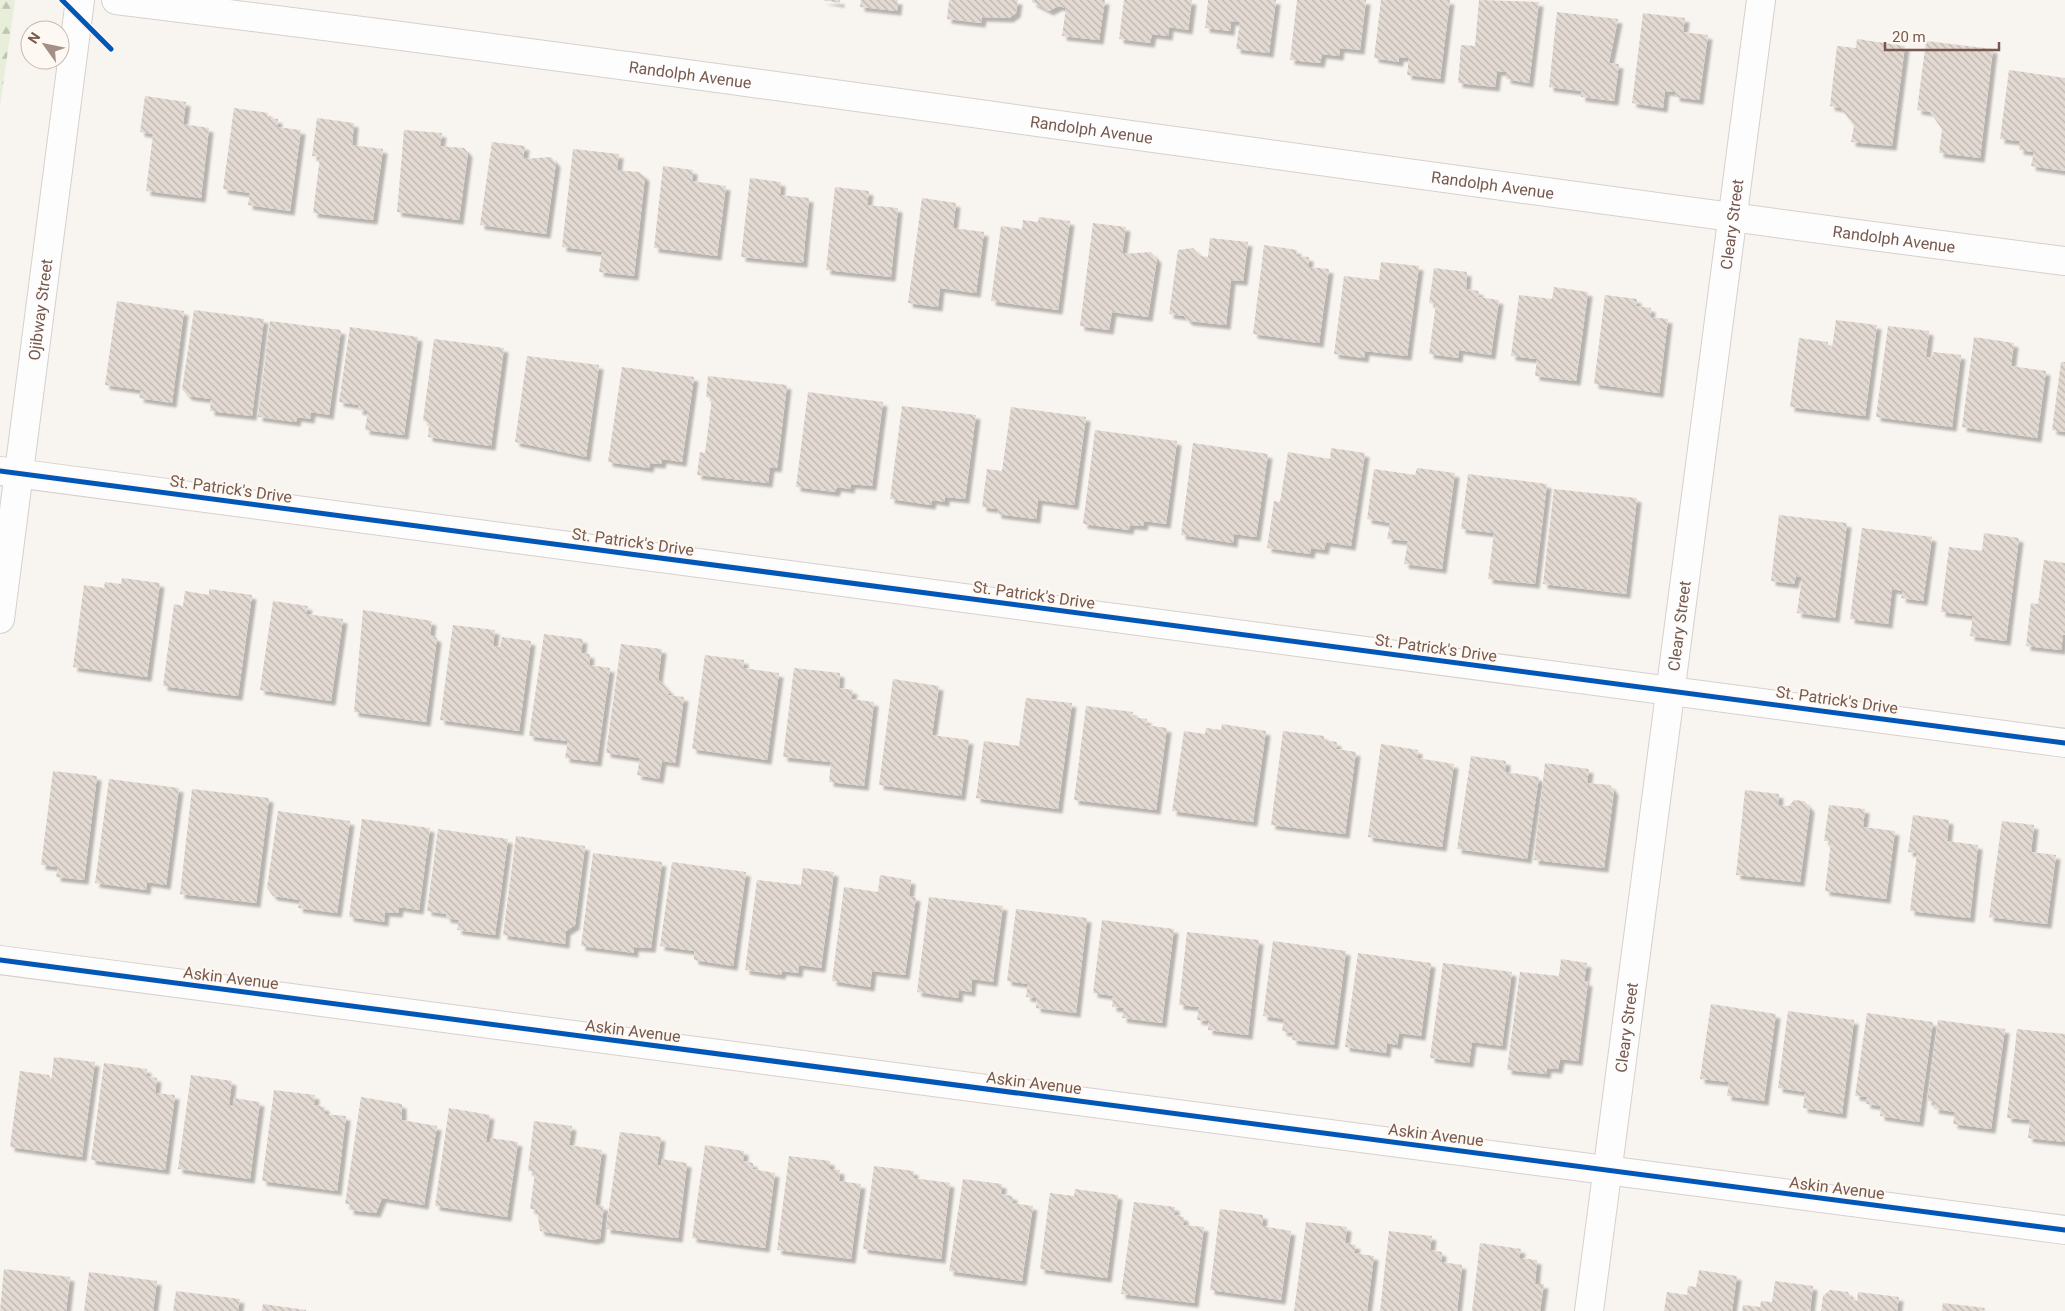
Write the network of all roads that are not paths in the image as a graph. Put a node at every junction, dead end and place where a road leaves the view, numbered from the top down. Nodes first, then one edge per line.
1 (80, 0) edge
2 (116, 0) edge
3 (1761, 0) edge
4 (1732, 219) junction
5 (2065, 261) edge
6 (9, 472) edge
7 (0, 619) edge
8 (1670, 691) junction
9 (2065, 743) edge
10 (0, 960) edge
11 (1607, 1170) junction
12 (2065, 1230) edge
13 (1589, 1311) edge

1 - 6 street, Ojibway Street
2 - 4 street, Randolph Avenue
3 - 4 street, Cleary Street
4 - 5 street, Randolph Avenue
4 - 8 street, Cleary Street
6 - 7 street, Ojibway Street
6 - 8 street, St. Patrick's Drive
8 - 9 street, St. Patrick's Drive
8 - 11 street, Cleary Street
10 - 11 street, Askin Avenue
11 - 12 street, Askin Avenue
11 - 13 street, Cleary Street

